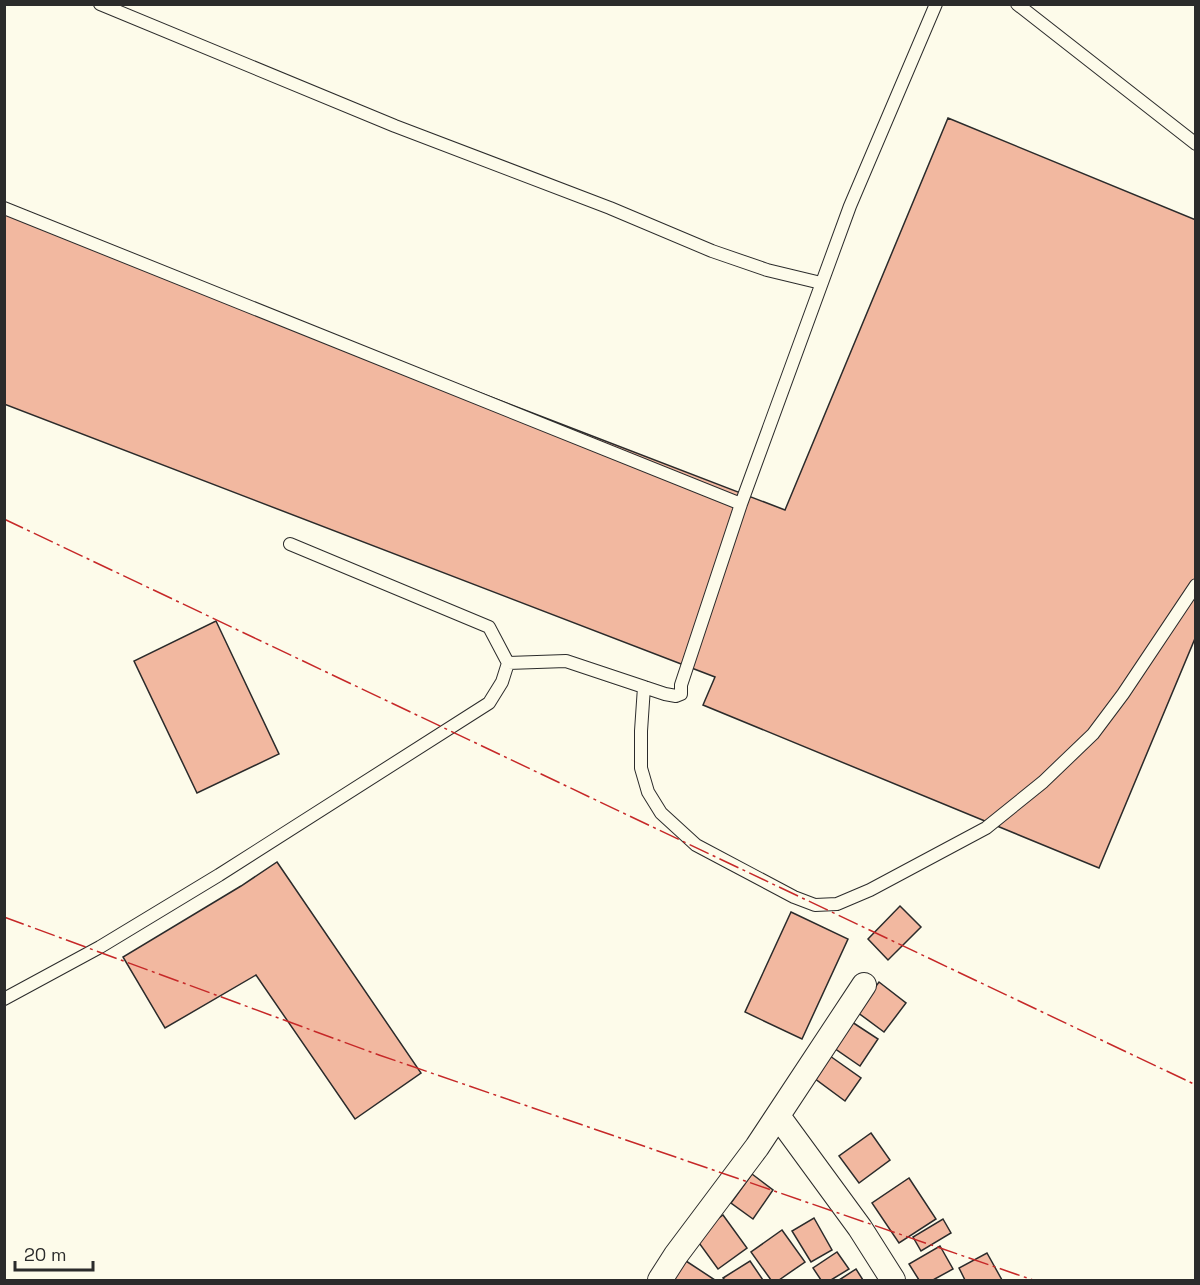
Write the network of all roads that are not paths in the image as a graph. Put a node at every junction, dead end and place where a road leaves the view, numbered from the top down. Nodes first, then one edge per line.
1 (100, 4) edge
2 (936, 4) edge
3 (1017, 4) edge
4 (1196, 144) edge
5 (4, 208) edge
6 (821, 284) junction
7 (741, 504) junction
8 (290, 544) dead end
9 (1196, 585) edge
10 (508, 663) junction
11 (644, 687) junction
12 (864, 985) dead end
13 (4, 999) edge
14 (778, 1116) junction
15 (660, 1281) edge
16 (892, 1281) edge

1 - 6 lane
2 - 6 lane
3 - 4 lane
5 - 7 lane
6 - 7 lane
7 - 11 lane
8 - 10 lane
9 - 11 lane
10 - 11 lane
10 - 13 lane
12 - 14 street
14 - 15 street
14 - 16 street

